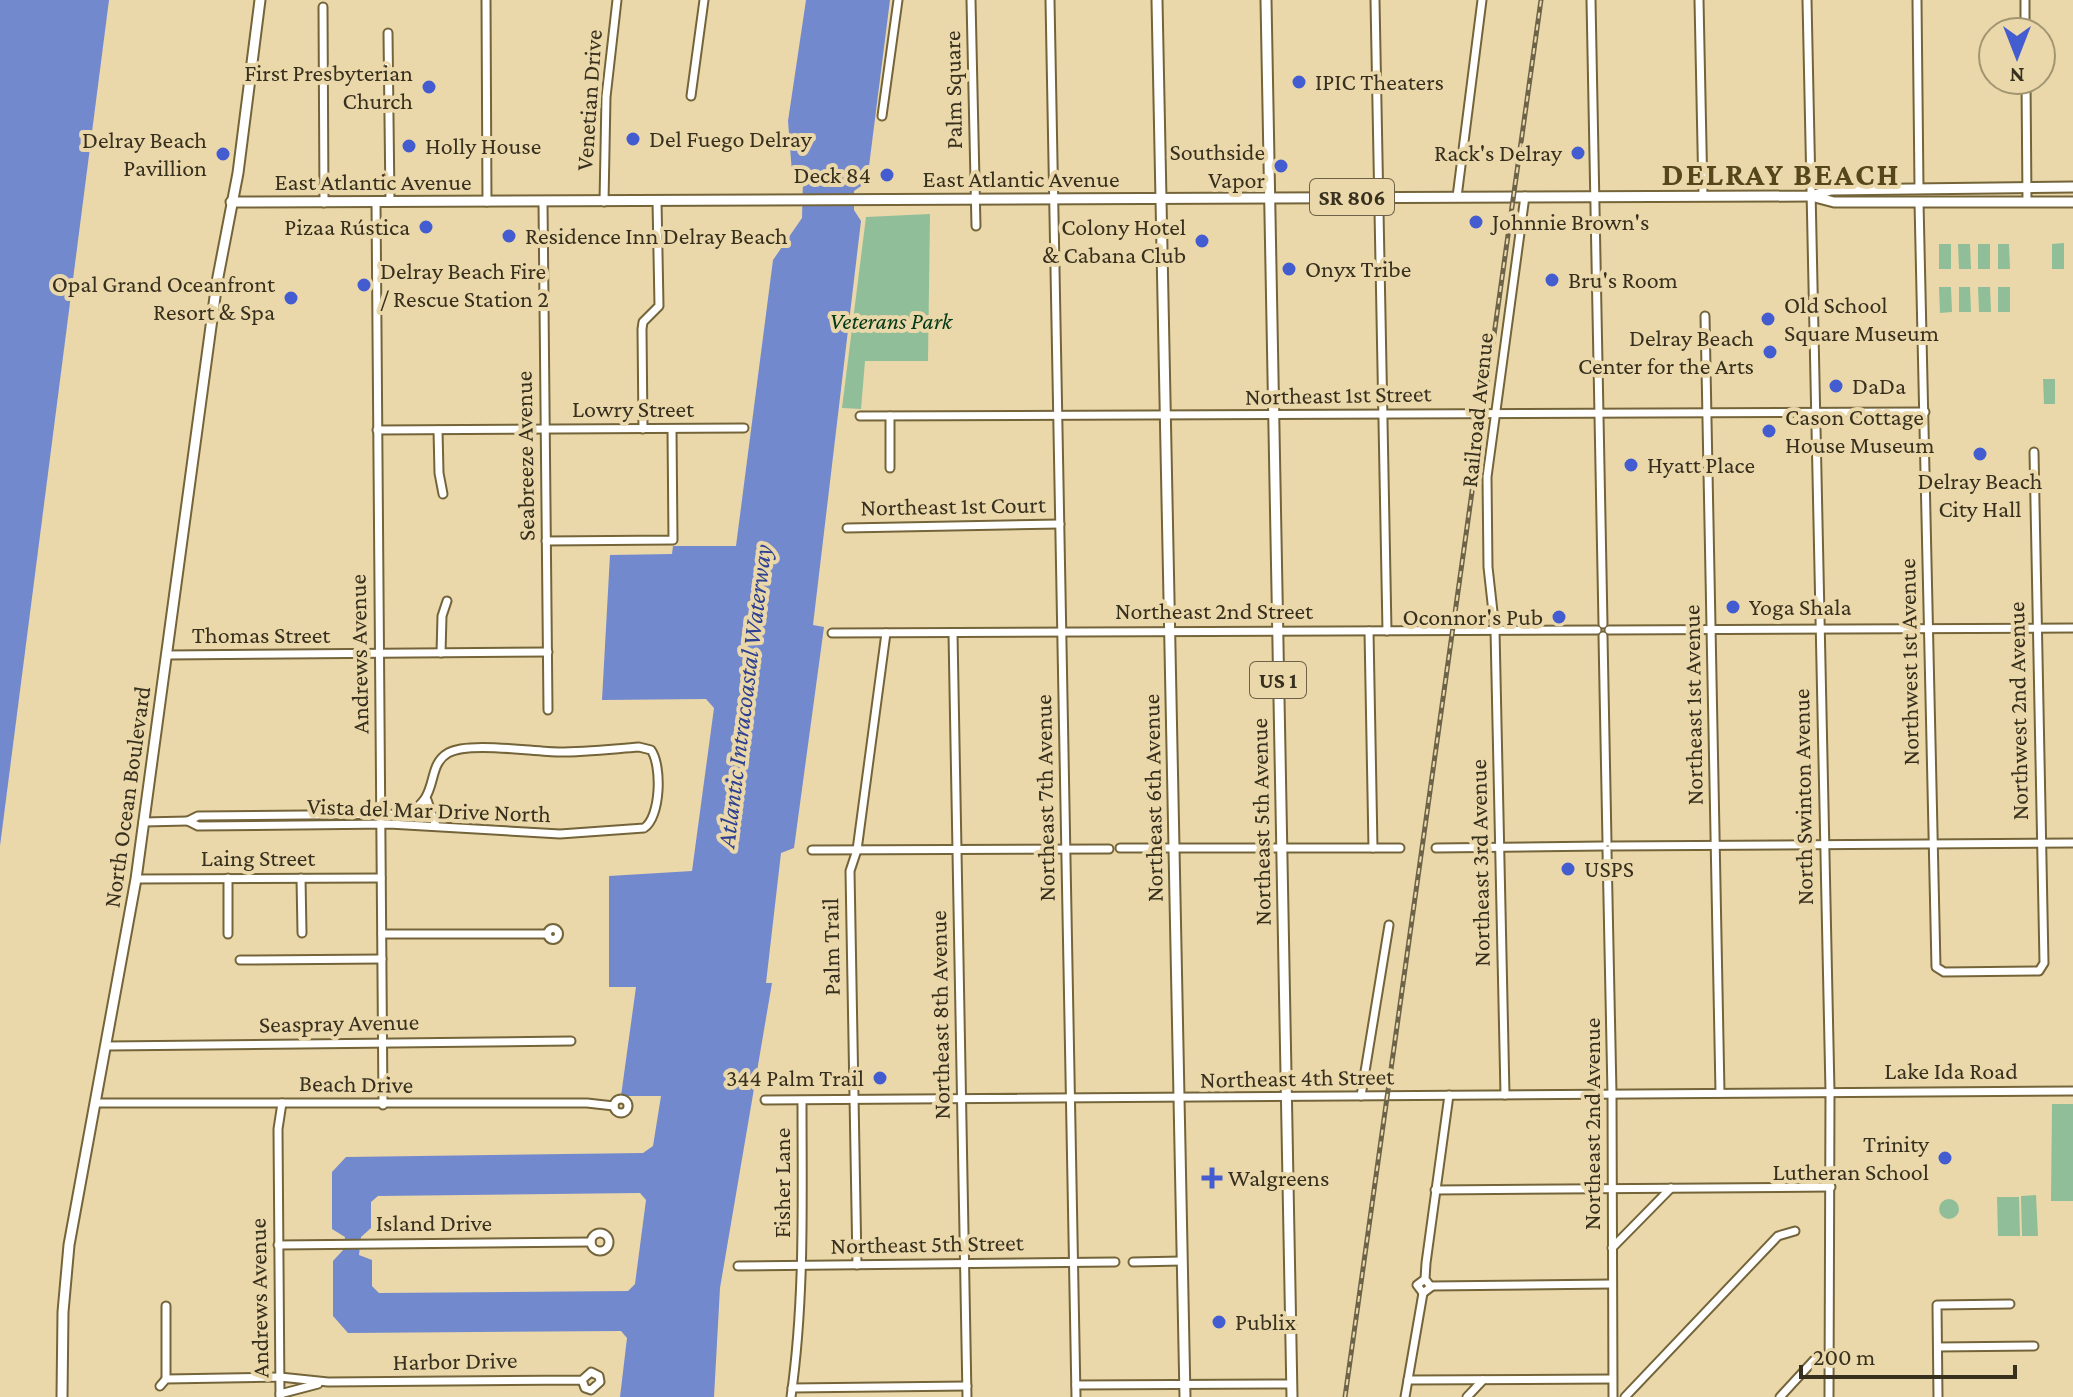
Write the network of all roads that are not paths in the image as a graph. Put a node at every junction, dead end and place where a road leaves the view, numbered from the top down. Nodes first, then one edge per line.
1 (260, 0) edge
2 (486, 0) edge
3 (617, 0) edge
4 (704, 0) edge
5 (898, 0) edge
6 (971, 0) edge
7 (1050, 0) edge
8 (1157, 0) edge
9 (1266, 0) edge
10 (1375, 0) edge
11 (1482, 0) edge
12 (1591, 0) edge
13 (1699, 0) edge
14 (1807, 0) edge
15 (1917, 0) edge
16 (323, 7) dead end
17 (388, 33) dead end
18 (691, 96) dead end
19 (2026, 96) edge
20 (882, 116) dead end
21 (2073, 187) edge
22 (1919, 188) junction
23 (1936, 188) junction
24 (2027, 188) junction
25 (1703, 195) junction
26 (1525, 196) junction
27 (1595, 196) junction
28 (1811, 196) junction
29 (1379, 197) junction
30 (1457, 197) junction
31 (1270, 198) junction
32 (975, 199) junction
33 (1054, 199) junction
34 (1161, 199) junction
35 (657, 201) junction
36 (1900, 201) junction
37 (231, 202) junction
38 (376, 202) junction
39 (390, 202) junction
40 (487, 202) junction
41 (543, 202) junction
42 (604, 202) junction
43 (1919, 202) junction
44 (2027, 202) junction
45 (2073, 202) edge
46 (324, 203) junction
47 (976, 226) dead end
48 (1705, 316) dead end
49 (1707, 412) junction
50 (1815, 412) junction
51 (1925, 412) junction
52 (1382, 414) junction
53 (1495, 414) junction
54 (1599, 414) junction
55 (860, 416) dead end
56 (890, 416) junction
57 (1058, 416) junction
58 (1274, 416) junction
59 (1165, 417) junction
60 (744, 428) dead end
61 (545, 429) junction
62 (643, 429) junction
63 (672, 429) junction
64 (377, 430) junction
65 (438, 430) junction
66 (2034, 452) dead end
67 (890, 468) dead end
68 (443, 494) dead end
69 (1060, 524) junction
70 (847, 528) dead end
71 (546, 541) junction
72 (447, 601) dead end
73 (1928, 628) junction
74 (2037, 628) junction
75 (2073, 628) edge
76 (1712, 629) junction
77 (1819, 629) junction
78 (1495, 630) junction
79 (1603, 630) junction
80 (1278, 631) junction
81 (1369, 631) junction
82 (1387, 631) junction
83 (1062, 632) junction
84 (1169, 632) junction
85 (832, 633) dead end
86 (886, 633) junction
87 (953, 633) junction
88 (548, 652) junction
89 (441, 653) junction
90 (379, 654) junction
91 (168, 655) junction
92 (548, 710) dead end
93 (427, 800) junction
94 (381, 819) junction
95 (143, 822) junction
96 (436, 826) junction
97 (2040, 843) junction
98 (2073, 843) edge
99 (1824, 844) junction
100 (1932, 844) junction
101 (1716, 845) junction
102 (1607, 846) junction
103 (1500, 847) junction
104 (1120, 848) dead end
105 (1174, 848) junction
106 (1281, 848) junction
107 (1373, 848) junction
108 (1400, 848) dead end
109 (1436, 848) dead end
110 (957, 849) junction
111 (1066, 849) junction
112 (1109, 849) dead end
113 (812, 850) dead end
114 (857, 850) junction
115 (228, 878) junction
116 (301, 878) junction
117 (381, 878) junction
118 (136, 879) junction
119 (1389, 925) dead end
120 (302, 933) dead end
121 (228, 934) dead end
122 (382, 934) junction
123 (547, 934) dead end
124 (382, 959) junction
125 (240, 960) dead end
126 (1944, 972) joint
127 (571, 1041) dead end
128 (383, 1043) junction
129 (108, 1046) junction
130 (2073, 1091) edge
131 (1830, 1092) junction
132 (1720, 1093) junction
133 (1612, 1094) junction
134 (1449, 1095) junction
135 (1505, 1095) junction
136 (1361, 1096) junction
137 (1286, 1098) junction
138 (1071, 1099) junction
139 (765, 1100) dead end
140 (961, 1100) junction
141 (1179, 1100) junction
142 (802, 1101) junction
143 (852, 1101) junction
144 (98, 1103) junction
145 (282, 1103) junction
146 (383, 1105) junction
147 (614, 1106) dead end
148 (1831, 1187) junction
149 (1671, 1188) junction
150 (1612, 1189) junction
151 (1435, 1190) junction
152 (1795, 1231) dead end
153 (591, 1242) dead end
154 (278, 1245) junction
155 (1612, 1248) junction
156 (1182, 1261) junction
157 (1074, 1262) junction
158 (1115, 1262) dead end
159 (1133, 1262) dead end
160 (965, 1264) junction
161 (803, 1265) junction
162 (857, 1265) junction
163 (738, 1266) dead end
164 (1428, 1283) junction
165 (1612, 1284) junction
166 (2010, 1304) dead end
167 (166, 1306) dead end
168 (2034, 1346) dead end
169 (1938, 1347) junction
170 (1829, 1355) junction
171 (280, 1377) junction
172 (1612, 1379) junction
173 (582, 1380) dead end
174 (1408, 1380) junction
175 (1483, 1380) junction
176 (328, 1382) junction
177 (1185, 1384) junction
178 (1292, 1384) junction
179 (1076, 1385) junction
180 (967, 1386) junction
181 (792, 1393) edge
182 (280, 1395) edge
183 (62, 1397) edge
184 (967, 1397) edge
185 (1076, 1397) edge
186 (1185, 1397) edge
187 (1292, 1397) edge
188 (1405, 1397) edge
189 (1467, 1397) edge
190 (1613, 1397) edge
191 (1625, 1397) edge
192 (1780, 1397) edge
193 (1829, 1397) edge
194 (1938, 1397) edge

1 - 37 main road, North Ocean Boulevard
2 - 40 street
3 - 42 street, Venetian Drive
4 - 18 street
5 - 20 street
6 - 32 street, Palm Square
7 - 33 street, Northeast 7th Avenue
8 - 34 main road, Northeast 6th Avenue
9 - 31 main road, US 1
10 - 29 street
11 - 30 street
12 - 27 street, Northeast 2nd Avenue
13 - 25 street
14 - 28 street, North Swinton Avenue
15 - 22 street
16 - 46 street
17 - 39 street
19 - 24 street
21 - 24 main road, SR 806
22 - 23 main road, SR 806
22 - 28 main road, SR 806
22 - 36 main road
23 - 24 main road, SR 806
23 - 43 main road
24 - 44 street
25 - 27 main road, East Atlantic Avenue / SR 806
25 - 28 main road, East Atlantic Avenue / SR 806
26 - 27 main road, East Atlantic Avenue / SR 806
26 - 30 main road, East Atlantic Avenue / SR 806
26 - 53 street, Railroad Avenue
27 - 54 street, Northeast 2nd Avenue
28 - 36 main road, SR 806
28 - 50 street, North Swinton Avenue
29 - 30 main road, East Atlantic Avenue / SR 806
29 - 31 main road, East Atlantic Avenue / SR 806
29 - 52 street
31 - 34 main road, East Atlantic Avenue / SR 806
31 - 58 main road, Northeast 5th Avenue / US 1
32 - 33 main road, East Atlantic Avenue / SR 806
32 - 35 main road, East Atlantic Avenue / SR 806
32 - 47 street, Palm Square
33 - 34 main road, East Atlantic Avenue / SR 806
33 - 57 street, Northeast 7th Avenue
34 - 59 main road, Northeast 6th Avenue
35 - 42 main road, East Atlantic Avenue / SR 806
35 - 62 street
36 - 43 main road, SR 806
37 - 46 main road, East Atlantic Avenue / SR 806
37 - 91 main road, North Ocean Boulevard
38 - 39 main road, East Atlantic Avenue / SR 806
38 - 46 main road, East Atlantic Avenue / SR 806
38 - 64 street, Andrews Avenue
39 - 40 main road, East Atlantic Avenue / SR 806
40 - 41 main road, East Atlantic Avenue / SR 806
41 - 42 main road, East Atlantic Avenue / SR 806
41 - 61 street, Seabreeze Avenue
43 - 44 main road, SR 806
43 - 51 street, Northwest 1st Avenue
44 - 45 main road, SR 806
48 - 49 street, Northeast 1st Avenue
49 - 50 street, Northeast 1st Street
49 - 54 street, Northeast 1st Street
49 - 76 street, Northeast 1st Avenue
50 - 51 street, Northeast 1st Street
50 - 77 street, North Swinton Avenue
51 - 73 street, Northwest 1st Avenue
52 - 53 street, Northeast 1st Street
52 - 58 street, Northeast 1st Street
52 - 82 street
53 - 54 street, Northeast 1st Street
53 - 78 street, Railroad Avenue
54 - 79 street, Northeast 2nd Avenue
55 - 56 street, Northeast 1st Street
56 - 57 street, Northeast 1st Street
56 - 67 street
57 - 59 street, Northeast 1st Street
57 - 69 street, Northeast 7th Avenue
58 - 59 street, Northeast 1st Street
58 - 80 main road, Northeast 5th Avenue / US 1
59 - 84 main road, Northeast 6th Avenue
60 - 63 street, Lowry Street
61 - 62 street, Lowry Street
61 - 65 street, Lowry Street
61 - 71 street, Seabreeze Avenue
62 - 63 street, Lowry Street
63 - 71 street
64 - 65 street, Lowry Street
64 - 90 street, Andrews Avenue
65 - 68 street
66 - 74 street, Northwest 2nd Avenue
69 - 70 street, Northeast 1st Court
69 - 83 street, Northeast 7th Avenue
71 - 88 street, Seabreeze Avenue
72 - 89 street
73 - 74 street, Northeast 2nd Street
73 - 77 street, Northeast 2nd Street
73 - 100 street, Northwest 1st Avenue
74 - 75 street, Northeast 2nd Street
74 - 97 street, Northwest 2nd Avenue
76 - 77 street, Northeast 2nd Street
76 - 79 street, Northeast 2nd Street
76 - 101 street, Northeast 1st Avenue
77 - 99 street, North Swinton Avenue
78 - 79 street, Northeast 2nd Street
78 - 82 street, Northeast 2nd Street
78 - 103 street, Northeast 3rd Avenue
79 - 102 street, Northeast 2nd Avenue
80 - 81 street, Northeast 2nd Street
80 - 84 street, Northeast 2nd Street
80 - 106 main road, Northeast 5th Avenue / US 1
81 - 82 street, Northeast 2nd Street
81 - 107 street
83 - 84 street, Northeast 2nd Street
83 - 87 street, Northeast 2nd Street
83 - 111 street, Northeast 7th Avenue
84 - 105 main road, Northeast 6th Avenue
85 - 86 street, Northeast 2nd Street
86 - 87 street, Northeast 2nd Street
86 - 114 street, Palm Trail
87 - 110 street, Northeast 8th Avenue
88 - 89 street, Thomas Street
88 - 92 street, Seabreeze Avenue
89 - 90 street, Thomas Street
90 - 91 street, Thomas Street
90 - 94 street, Andrews Avenue
91 - 95 main road, North Ocean Boulevard
93 - 94 street
93 - 96 street
93 - 96 street, Vista del Mar Drive North
94 - 95 street, Vista del Mar Drive North
94 - 96 street, Vista del Mar Drive North
94 - 117 street, Andrews Avenue
95 - 118 main road, North Ocean Boulevard
97 - 98 street
97 - 100 street
97 - 126 street, Northwest 2nd Avenue
99 - 100 street
99 - 101 street
99 - 131 street, North Swinton Avenue
100 - 126 street, Northwest 1st Avenue
101 - 102 street
101 - 132 street, Northeast 1st Avenue
102 - 103 street
102 - 133 street, Northeast 2nd Avenue
103 - 109 street
103 - 135 street, Northeast 3rd Avenue
104 - 105 street
105 - 106 street
105 - 141 main road, Northeast 6th Avenue
106 - 107 street
106 - 137 main road, Northeast 5th Avenue / US 1
107 - 108 street
110 - 111 street
110 - 114 street
110 - 140 street, Northeast 8th Avenue
111 - 112 street
111 - 138 street, Northeast 7th Avenue
113 - 114 street
114 - 143 street, Palm Trail
115 - 116 street, Laing Street
115 - 118 street, Laing Street
115 - 121 street
116 - 117 street, Laing Street
116 - 120 street
117 - 122 street, Andrews Avenue
118 - 129 main road, North Ocean Boulevard
119 - 136 street
122 - 123 street
122 - 124 street, Andrews Avenue
124 - 125 street
124 - 128 street, Andrews Avenue
127 - 128 street, Seaspray Avenue
128 - 129 street, Seaspray Avenue
128 - 146 street, Andrews Avenue
129 - 144 main road, North Ocean Boulevard
130 - 131 street, Lake Ida Road
131 - 132 street, Northeast 4th Street
131 - 148 street, North Swinton Avenue
132 - 133 street, Northeast 4th Street
133 - 135 street, Northeast 4th Street
133 - 150 street, Northeast 2nd Avenue
134 - 135 street, Northeast 4th Street
134 - 136 street, Northeast 4th Street
134 - 151 street
136 - 137 street, Northeast 4th Street
137 - 141 street, Northeast 4th Street
137 - 178 main road, Northeast 5th Avenue / US 1
138 - 140 street, Northeast 4th Street
138 - 141 street, Northeast 4th Street
138 - 157 street, Northeast 7th Avenue
139 - 142 street, Northeast 4th Street
140 - 143 street, Northeast 4th Street
140 - 160 street, Northeast 8th Avenue
141 - 156 main road, Northeast 6th Avenue
142 - 143 street, Northeast 4th Street
142 - 161 street, Fisher Lane
143 - 162 street, Palm Trail
144 - 145 street, Beach Drive
144 - 183 main road, North Ocean Boulevard
145 - 146 street, Beach Drive
145 - 154 street, Andrews Avenue
146 - 147 street, Beach Drive
148 - 149 street
148 - 170 street, North Swinton Avenue
149 - 150 street
149 - 155 street
150 - 151 street
150 - 155 street, Northeast 2nd Avenue
151 - 164 street
152 - 191 street
153 - 154 street, Island Drive
154 - 171 street, Andrews Avenue
155 - 165 street, Northeast 2nd Avenue
156 - 159 street
156 - 177 main road, Northeast 6th Avenue
157 - 158 street, Northeast 5th Street
157 - 160 street, Northeast 5th Street
157 - 179 street, Northeast 7th Avenue
160 - 162 street, Northeast 5th Street
160 - 180 street, Northeast 8th Avenue
161 - 162 street, Northeast 5th Street
161 - 163 street, Northeast 5th Street
161 - 181 street
164 - 165 street
164 - 174 street
165 - 172 street, Northeast 2nd Avenue
166 - 169 street
167 - 171 street, Harbor Drive
168 - 169 street
169 - 194 street
170 - 192 street
170 - 193 street, North Swinton Avenue
171 - 176 street, Harbor Drive
171 - 182 street, Andrews Avenue
172 - 175 street
172 - 190 street, Northeast 2nd Avenue
173 - 176 street, Harbor Drive
174 - 175 street
174 - 188 street
175 - 189 street
176 - 182 street, Harbor Drive
177 - 178 street
177 - 179 street
177 - 186 main road, Northeast 6th Avenue
178 - 187 main road, Northeast 5th Avenue / US 1
179 - 185 street, Northeast 7th Avenue
180 - 181 street
180 - 184 street, Northeast 8th Avenue

